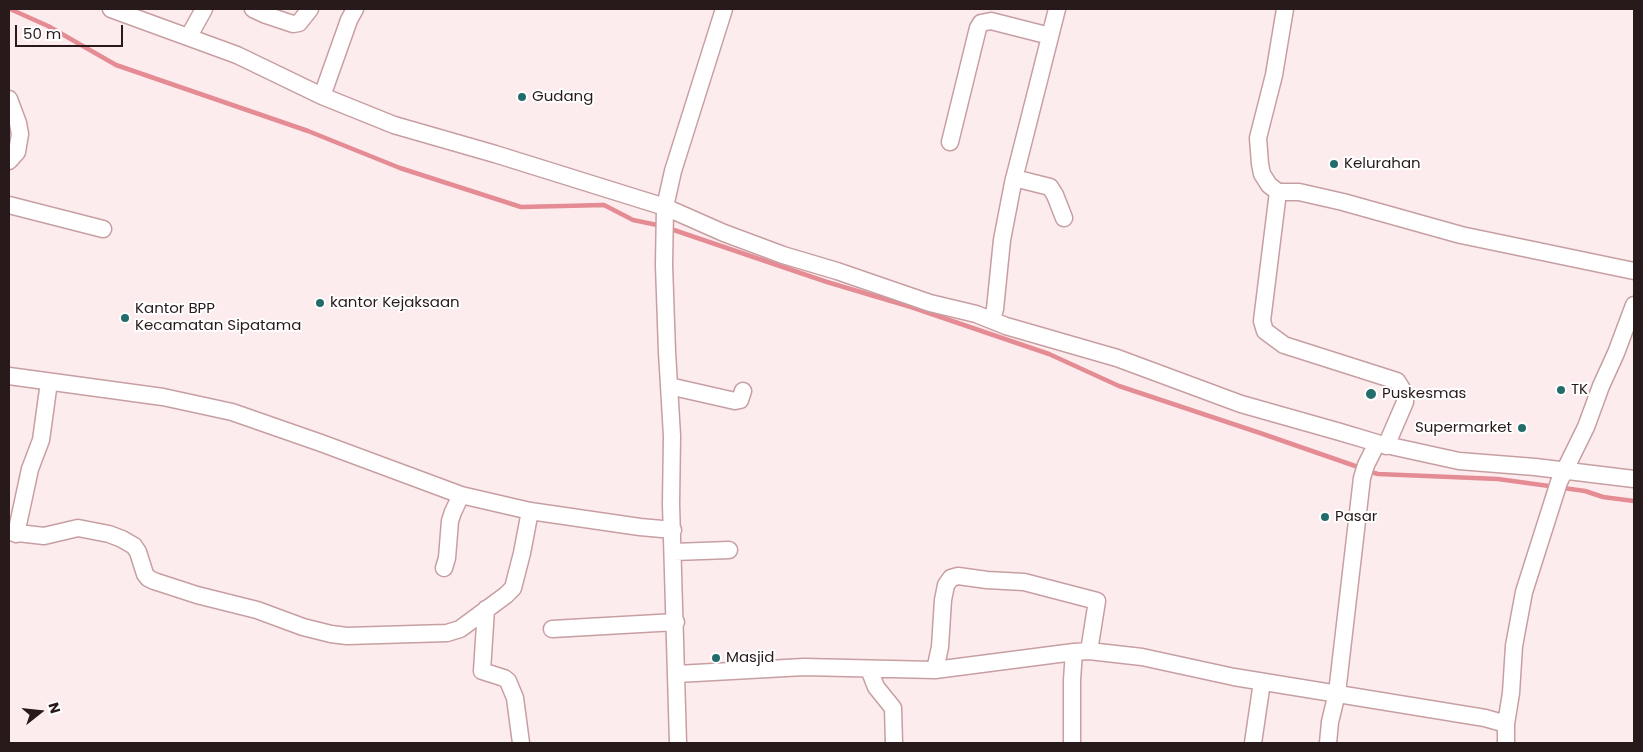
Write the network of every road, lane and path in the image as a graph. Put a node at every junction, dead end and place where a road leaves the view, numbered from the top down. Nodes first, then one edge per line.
1 (111, 9) edge
2 (204, 9) edge
3 (253, 9) edge
4 (310, 9) edge
5 (355, 9) edge
6 (724, 9) edge
7 (1057, 9) edge
8 (1285, 9) edge
9 (188, 36) junction
10 (1050, 36) junction
11 (322, 96) junction
12 (9, 99) edge
13 (950, 142) dead end
14 (9, 161) edge
15 (1014, 178) junction
16 (1278, 192) junction
17 (9, 205) edge
18 (665, 212) junction
19 (1064, 218) dead end
20 (103, 229) dead end
21 (1634, 271) edge
22 (1634, 305) edge
23 (992, 320) junction
24 (9, 376) edge
25 (49, 382) junction
26 (669, 386) junction
27 (743, 391) dead end
28 (1382, 445) junction
29 (1634, 479) edge
30 (1560, 483) junction
31 (462, 495) junction
32 (530, 511) junction
33 (673, 530) junction
34 (12, 533) edge
35 (729, 550) dead end
36 (674, 552) junction
37 (444, 568) dead end
38 (486, 609) junction
39 (676, 622) junction
40 (552, 629) dead end
41 (1082, 651) junction
42 (869, 669) junction
43 (935, 670) junction
44 (677, 674) junction
45 (1262, 682) junction
46 (1337, 693) junction
47 (1506, 724) junction
48 (521, 743) edge
49 (678, 743) edge
50 (894, 743) edge
51 (1072, 743) edge
52 (1253, 743) edge
53 (1328, 743) edge
54 (1506, 743) edge

1 - 9 street
2 - 9 street
3 - 4 street
5 - 11 street
6 - 18 street
7 - 10 street
8 - 16 street
9 - 11 street
10 - 13 street
10 - 15 street
11 - 18 street
12 - 14 street
15 - 19 street
15 - 23 street
16 - 21 street
16 - 28 street
17 - 20 street
18 - 23 street
18 - 26 street
22 - 30 street
23 - 28 street
24 - 25 street
25 - 31 street
25 - 34 street
26 - 27 street
26 - 33 street
28 - 30 street
28 - 46 street
29 - 30 street
30 - 47 street
31 - 32 street
31 - 37 street
32 - 33 street
32 - 38 street
33 - 36 street
34 - 38 street
35 - 36 street
36 - 39 street
38 - 48 street
39 - 40 street
39 - 44 street
41 - 43 street
41 - 43 street
41 - 45 street
41 - 51 street
42 - 43 street
42 - 44 street
42 - 50 street
44 - 49 street
45 - 46 street
45 - 52 street
46 - 47 street
46 - 53 street
47 - 54 street

